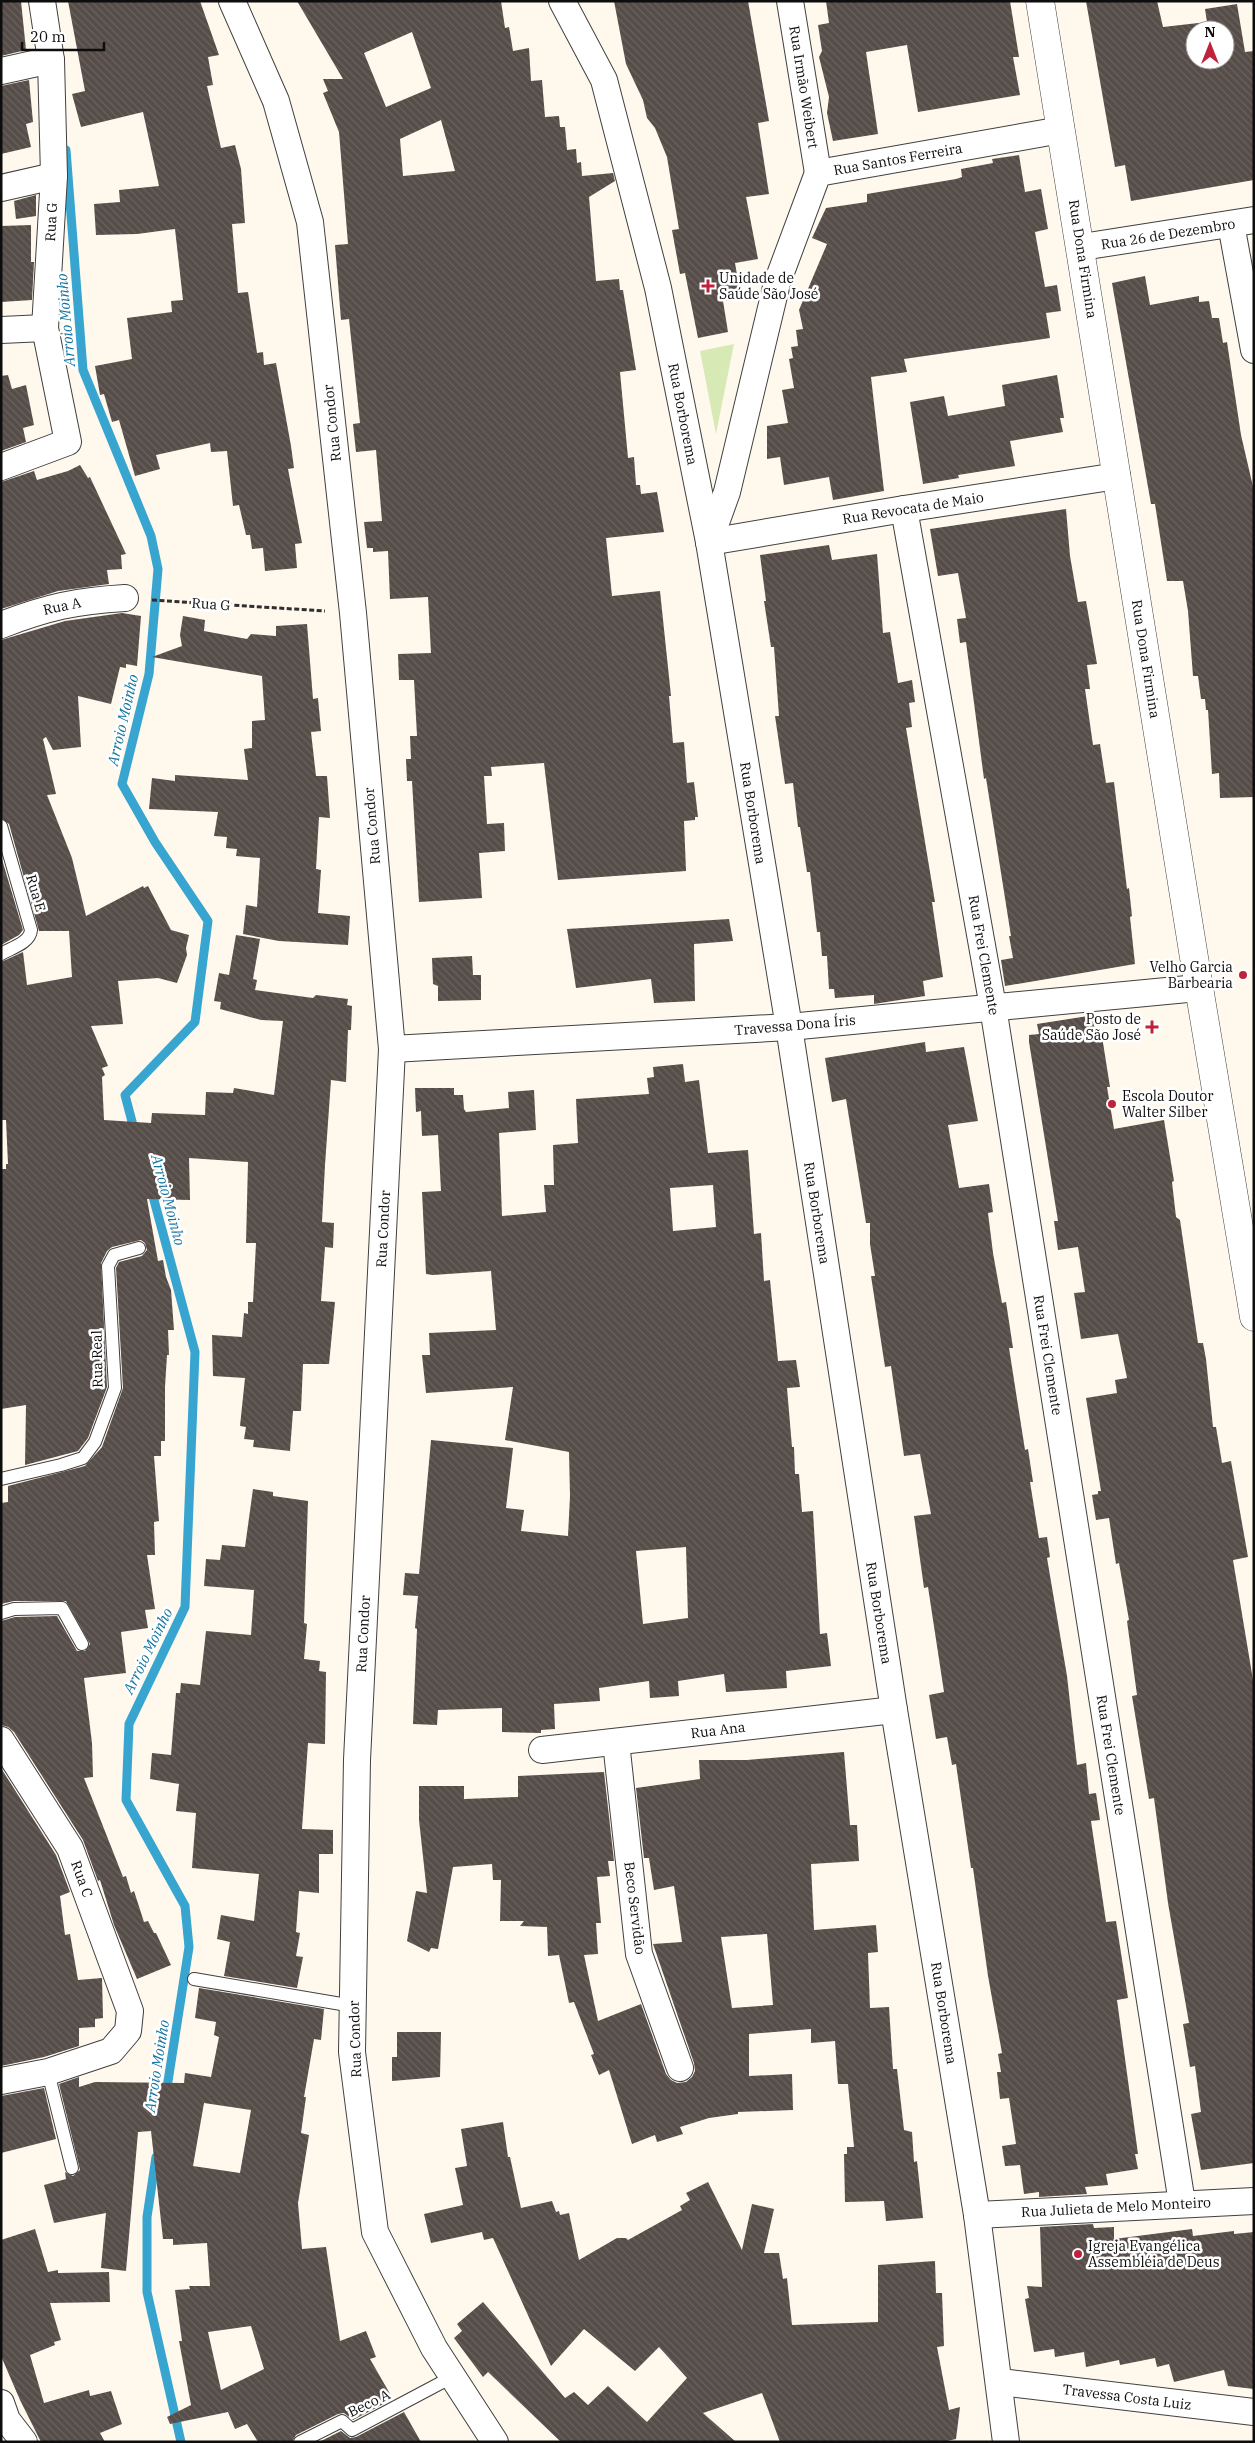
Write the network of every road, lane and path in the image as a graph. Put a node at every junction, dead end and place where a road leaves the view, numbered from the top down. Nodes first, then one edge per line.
1 (42, 1) edge
2 (232, 1) edge
3 (562, 1) edge
4 (790, 1) edge
5 (1040, 1) edge
6 (51, 60) junction
7 (1, 71) edge
8 (1061, 130) junction
9 (818, 174) junction
10 (54, 176) junction
11 (1, 188) edge
12 (1242, 222) edge
13 (1082, 247) junction
14 (45, 328) junction
15 (1, 330) edge
16 (1254, 350) edge
17 (1, 467) edge
18 (1117, 476) junction
19 (904, 509) junction
20 (709, 542) junction
21 (125, 598) joint
22 (297, 609) dead end
23 (1, 625) edge
24 (1, 826) edge
25 (1, 954) edge
26 (1198, 988) junction
27 (993, 1007) junction
28 (789, 1027) junction
29 (392, 1049) junction
30 (140, 1248) dead end
31 (1254, 1317) edge
32 (1, 1479) edge
33 (1, 1613) edge
34 (82, 1644) dead end
35 (894, 1710) junction
36 (1, 1740) edge
37 (616, 1742) junction
38 (542, 1750) dead end
39 (194, 1979) dead end
40 (353, 2006) junction
41 (680, 2068) dead end
42 (48, 2072) junction
43 (1, 2081) edge
44 (72, 2168) dead end
45 (1254, 2200) edge
46 (1182, 2203) junction
47 (978, 2215) junction
48 (452, 2377) junction
49 (1000, 2382) junction
50 (1, 2403) edge
51 (1254, 2412) edge
52 (24, 2442) edge
53 (300, 2442) edge
54 (495, 2442) edge
55 (1006, 2442) edge

1 - 6 street, Rua G
2 - 29 street, Rua Condor
3 - 20 street, Rua Borborema
4 - 9 street, Rua Irmão Weibert
5 - 8 street, Rua Dona Firmina
6 - 7 street
6 - 10 street, Rua G
8 - 9 street, Rua Santos Ferreira
8 - 13 street, Rua Dona Firmina
9 - 20 street, Rua Santos Ferreira
10 - 11 street
10 - 14 street, Rua G
12 - 13 street, Rua 26 de Dezembro
12 - 16 street
13 - 18 street, Rua Dona Firmina
14 - 15 street
14 - 17 street, Rua G
18 - 19 street, Rua Revocata de Maio
18 - 26 street, Rua Dona Firmina
19 - 20 street, Rua Revocata de Maio
19 - 27 street, Rua Frei Clemente
20 - 28 street, Rua Borborema
21 - 22 path, Rua G
21 - 23 street, Rua A
24 - 25 lane, Rua E
26 - 27 street, Travessa Dona Íris
26 - 31 street, Rua Dona Firmina
27 - 28 street, Travessa Dona Íris
27 - 46 street, Rua Frei Clemente
28 - 29 street, Travessa Dona Íris
28 - 35 street, Rua Borborema
29 - 40 street, Rua Condor
30 - 32 lane, Rua Real
33 - 34 lane
35 - 37 street, Rua Ana
35 - 47 street, Rua Borborema
36 - 42 street, Rua C
37 - 38 street, Rua Ana
37 - 41 street, Beco Servidão
39 - 40 lane
40 - 48 street, Rua Condor
42 - 43 street
42 - 44 lane
45 - 46 street, Rua Julieta de Melo Monteiro
46 - 47 street, Rua Julieta de Melo Monteiro
47 - 49 street, Rua Borborema
48 - 53 lane, Beco A
48 - 54 street, Rua Condor
49 - 51 street, Travessa Costa Luiz
49 - 55 street, Rua Borborema
50 - 52 street

